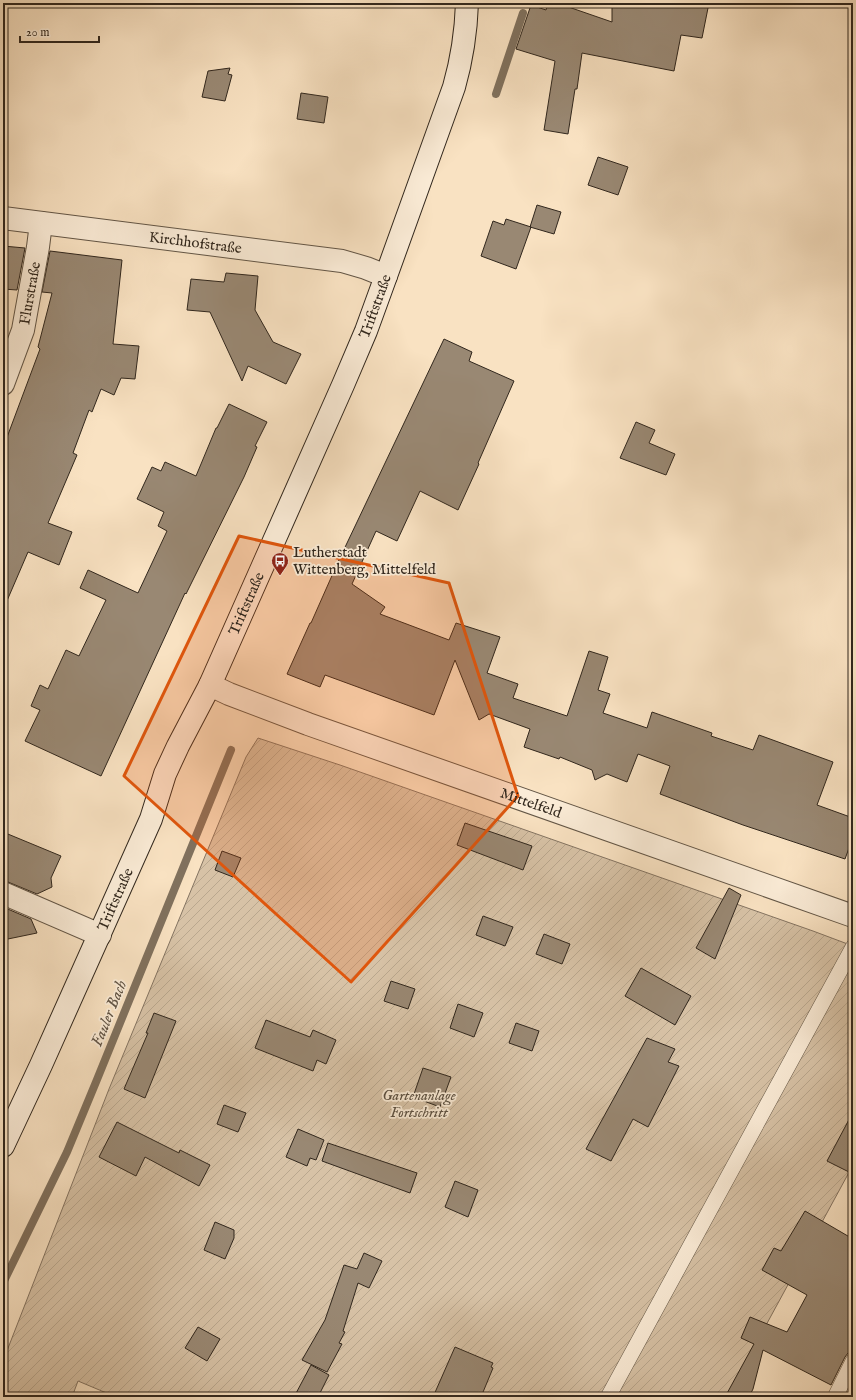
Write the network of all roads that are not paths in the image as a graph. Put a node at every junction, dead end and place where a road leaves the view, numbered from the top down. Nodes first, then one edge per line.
1 (467, 3) edge
2 (3, 218) edge
3 (41, 223) junction
4 (386, 276) junction
5 (3, 384) edge
6 (210, 685) junction
7 (3, 893) edge
8 (853, 916) edge
9 (100, 935) junction
10 (853, 947) edge
11 (3, 1146) edge
12 (853, 1361) edge
13 (608, 1397) edge
14 (835, 1397) edge

1 - 4 street, Triftstraße
2 - 3 street, Kirchhofstraße
3 - 4 street, Kirchhofstraße
3 - 5 street, Flurstraße
4 - 6 street, Triftstraße
6 - 8 street, Mittelfeld
6 - 9 street, Triftstraße
7 - 9 street
9 - 11 street, Triftstraße
10 - 13 lane
12 - 14 lane

